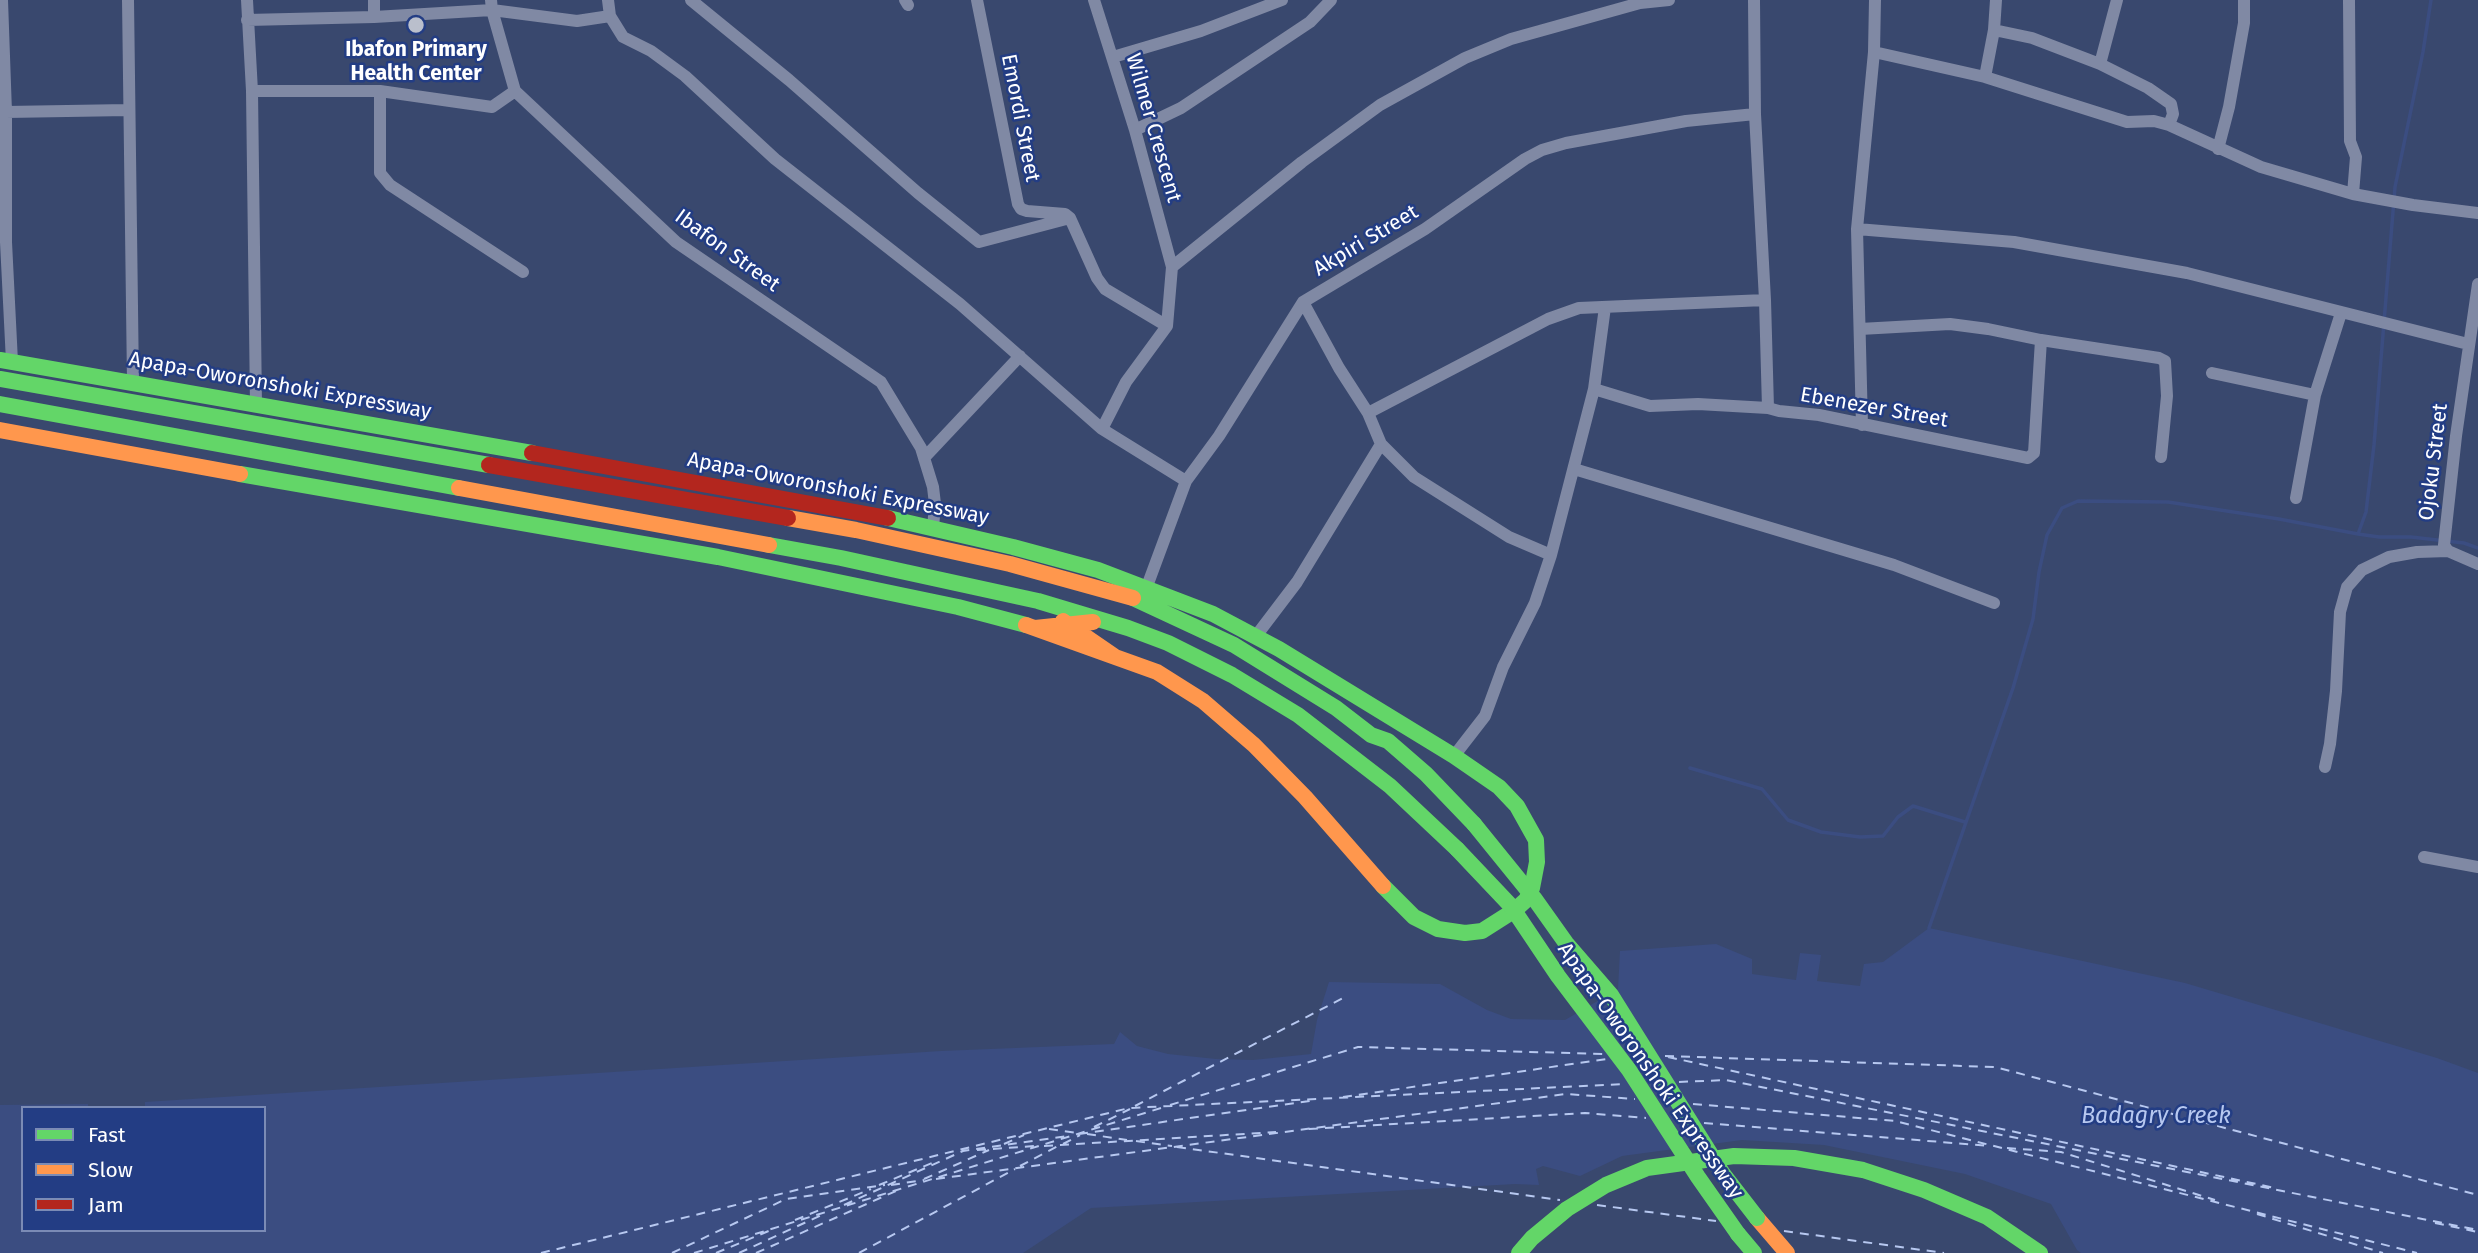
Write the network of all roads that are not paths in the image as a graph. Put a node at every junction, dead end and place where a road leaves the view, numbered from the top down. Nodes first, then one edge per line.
1 (2, 0) edge
2 (128, 0) edge
3 (247, 0) edge
4 (374, 0) edge
5 (608, 0) edge
6 (691, 0) edge
7 (977, 0) edge
8 (1094, 0) edge
9 (1282, 0) edge
10 (1331, 0) edge
11 (1626, 0) edge
12 (1669, 0) edge
13 (1754, 0) edge
14 (1875, 0) edge
15 (1996, 0) edge
16 (2117, 0) edge
17 (2244, 0) edge
18 (2349, 0) edge
19 (1640, 4) junction
20 (491, 5) edge
21 (610, 16) junction
22 (374, 17) junction
23 (247, 20) junction
24 (1994, 30) junction
25 (1874, 52) junction
26 (1113, 57) junction
27 (2100, 64) junction
28 (1984, 77) junction
29 (252, 91) junction
30 (380, 91) junction
31 (515, 91) junction
32 (128, 110) junction
33 (6, 112) junction
34 (1755, 114) junction
35 (2169, 125) junction
36 (1135, 130) junction
37 (2218, 149) junction
38 (2353, 194) junction
39 (2478, 213) edge
40 (1070, 218) junction
41 (1857, 229) junction
42 (1172, 267) junction
43 (523, 272) dead end
44 (2478, 284) edge
45 (1765, 300) junction
46 (1303, 302) junction
47 (1605, 307) junction
48 (2341, 313) junction
49 (1167, 326) junction
50 (1860, 329) junction
51 (2040, 340) junction
52 (2468, 344) junction
53 (1020, 356) junction
54 (6, 361) edge
55 (2212, 373) dead end
56 (0, 379) edge
57 (133, 382) junction
58 (1594, 389) junction
59 (2315, 396) junction
60 (0, 404) edge
61 (256, 405) junction
62 (1768, 408) junction
63 (1368, 413) junction
64 (1862, 425) junction
65 (1102, 429) junction
66 (0, 430) edge
67 (1381, 444) junction
68 (2161, 457) dead end
69 (924, 458) junction
70 (1574, 469) junction
71 (1186, 481) junction
72 (2296, 498) dead end
73 (933, 528) junction
74 (2446, 543) junction
75 (1013, 547) junction
76 (1550, 555) junction
77 (1010, 564) junction
78 (2478, 564) edge
79 (1045, 569) junction
80 (1098, 570) junction
81 (1087, 585) junction
82 (1146, 589) junction
83 (1038, 601) junction
84 (1994, 603) dead end
85 (1068, 625) junction
86 (1035, 628) junction
87 (1128, 628) junction
88 (1256, 636) junction
89 (1114, 656) junction
90 (1454, 756) junction
91 (2325, 767) dead end
92 (2424, 857) dead end
93 (2478, 867) edge
94 (1976, 1230) dead end
95 (1519, 1253) edge
96 (1540, 1253) edge
97 (1754, 1253) edge
98 (1787, 1253) edge
99 (2040, 1253) edge

1 - 33 street
2 - 32 street
3 - 23 street
4 - 22 street
5 - 21 street
6 - 40 street
7 - 40 street, Emordi Street
8 - 26 street, Wilmer Crescent
9 - 26 street
10 - 36 street
11 - 19 street
12 - 19 street
13 - 34 street
14 - 25 street
15 - 24 street
16 - 27 street
17 - 37 street
18 - 38 street
19 - 42 street
20 - 21 street
20 - 22 street
20 - 31 street
21 - 53 street
22 - 23 street
23 - 29 street
24 - 27 street
24 - 28 street
25 - 28 street
25 - 41 street
26 - 36 street, Wilmer Crescent
27 - 35 street
28 - 35 street
29 - 30 street
29 - 61 street
30 - 31 street
30 - 43 street
31 - 69 street, Ibafon Street
32 - 33 street
32 - 57 street
33 - 54 street
34 - 45 street
34 - 46 street, Akpiri Street
35 - 37 street
36 - 42 street, Wilmer Crescent
37 - 38 street
38 - 39 street
40 - 49 street
41 - 48 street
41 - 50 street
42 - 49 street, Wilmer Crescent
44 - 52 street, Ojoku Street
45 - 47 street
45 - 62 street
46 - 63 street
46 - 71 street, Akpiri Street
47 - 58 street
47 - 63 street
48 - 52 street
48 - 59 street
49 - 65 street
50 - 51 street
50 - 64 street
51 - 64 street, Ebenezer Street
51 - 68 street
52 - 74 street, Ojoku Street
53 - 65 street
53 - 69 street
54 - 57 main road, Apapa-Oworonshoki Expressway
55 - 59 street
56 - 77 main road, Apapa-Oworonshoki Expressway
57 - 61 main road, Apapa-Oworonshoki Expressway
58 - 62 street, Ebenezer Street
58 - 70 street
59 - 72 street
60 - 83 main road, Apapa-Oworonshoki Expressway
61 - 73 main road, Apapa-Oworonshoki Expressway
62 - 64 street, Ebenezer Street
63 - 67 street
65 - 71 street
66 - 86 main road, Apapa-Oworonshoki Expressway
67 - 76 street
67 - 88 street
69 - 73 street, Ibafon Street
70 - 76 street
70 - 84 street
71 - 82 street, Akpiri Street
73 - 75 main road, Apapa-Oworonshoki Expressway
74 - 78 street, Ojoku Street
74 - 91 street
75 - 79 main road
75 - 80 main road, Apapa-Oworonshoki Expressway
76 - 90 street
77 - 79 main road
77 - 81 main road, Apapa-Oworonshoki Expressway
79 - 80 main road
79 - 81 main road
80 - 82 main road, Apapa-Oworonshoki Expressway
81 - 98 main road, Apapa-Oworonshoki Expressway, bridge
82 - 88 main road, Apapa-Oworonshoki Expressway
83 - 85 main road
83 - 87 main road, Apapa-Oworonshoki Expressway
85 - 86 main road
85 - 87 main road
85 - 89 main road
86 - 89 main road, Apapa-Oworonshoki Expressway
87 - 97 main road, Apapa-Oworonshoki Expressway, bridge
88 - 90 main road, Apapa-Oworonshoki Expressway
89 - 90 main road, Apapa-Oworonshoki Expressway
92 - 93 street
94 - 96 main road
95 - 99 main road

